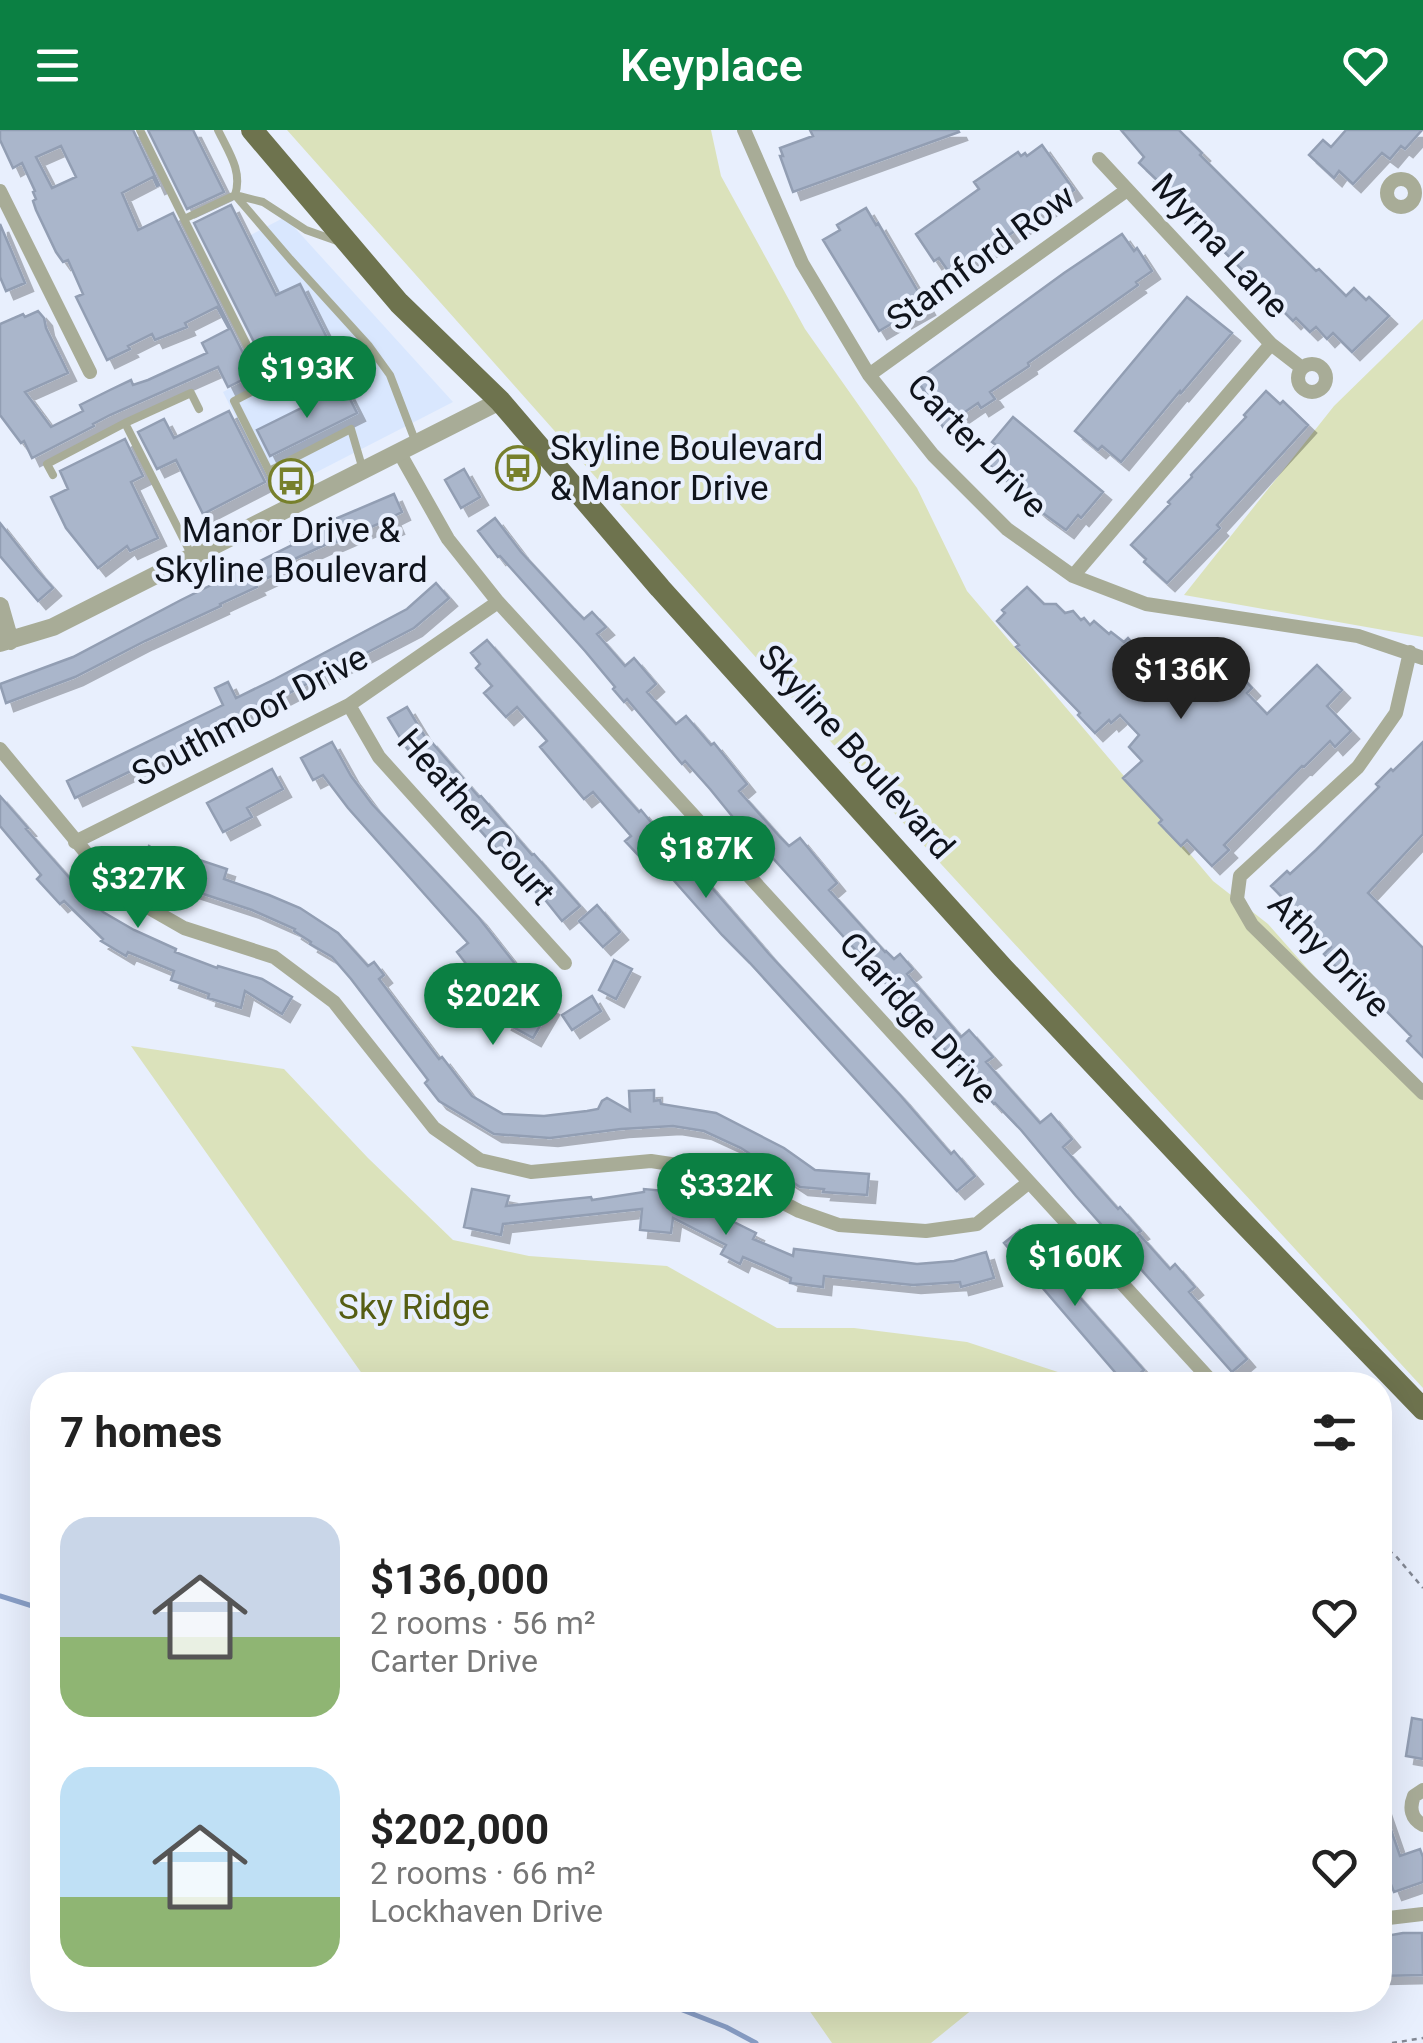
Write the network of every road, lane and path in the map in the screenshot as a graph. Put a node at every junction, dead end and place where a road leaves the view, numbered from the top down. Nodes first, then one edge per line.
1 (140, 130) edge
2 (218, 130) edge
3 (252, 130) edge
4 (744, 130) edge
5 (1100, 160) dead end
6 (1423, 172) edge
7 (1411, 184) dead end
8 (1127, 190) junction
9 (0, 191) edge
10 (236, 195) junction
11 (184, 219) junction
12 (351, 246) junction
13 (1270, 344) junction
14 (256, 362) dead end
15 (1302, 368) dead end
16 (90, 372) dead end
17 (284, 375) dead end
18 (869, 375) junction
19 (500, 401) junction
20 (199, 409) dead end
21 (125, 423) junction
22 (416, 443) junction
23 (399, 452) junction
24 (363, 470) junction
25 (269, 471) junction
26 (53, 476) dead end
27 (288, 508) junction
28 (192, 556) junction
29 (1073, 576) junction
30 (498, 602) junction
31 (0, 606) edge
32 (5, 642) edge
33 (1417, 655) edge
34 (348, 705) junction
35 (0, 750) edge
36 (74, 842) junction
37 (565, 963) dead end
38 (1423, 1093) edge
39 (1028, 1183) junction
40 (1203, 1372) edge
41 (1387, 1372) edge
42 (1392, 1377) edge
43 (1423, 1409) edge
44 (1392, 1553) edge
45 (1423, 1588) edge
46 (1423, 1790) edge
47 (1423, 1825) edge
48 (1423, 1914) edge
49 (1392, 1918) edge
50 (1423, 2038) edge
51 (1392, 2043) edge

1 - 11 lane
2 - 10 lane
3 - 12 main road, Skyline Boulevard
4 - 18 street, Carter Drive
5 - 8 street, Myrna Lane
6 - 7 street
8 - 13 street, Myrna Lane
8 - 18 street, Stamford Row
9 - 16 street
10 - 11 lane
10 - 12 lane
10 - 22 lane
11 - 14 lane
12 - 19 main road, Skyline Boulevard
13 - 15 street, Myrna Lane
13 - 29 street
17 - 25 lane
18 - 29 street, Carter Drive
19 - 22 street
19 - 41 main road, Skyline Boulevard
20 - 21 lane
21 - 26 lane
21 - 28 lane
22 - 23 street
23 - 24 street
23 - 30 street, Claridge Drive
24 - 25 lane
24 - 27 street
25 - 27 lane
27 - 28 street
28 - 32 street
29 - 33 street, Carter Drive
30 - 34 street, Southmoor Drive
30 - 39 street, Claridge Drive
31 - 32 street
33 - 38 street, Athy Drive
34 - 36 street, Southmoor Drive
34 - 37 street, Heather Court
35 - 36 street
36 - 39 street
39 - 40 street, Claridge Drive
42 - 43 main road, Skyline Boulevard
44 - 45 path
46 - 47 street
48 - 49 street
50 - 51 path

